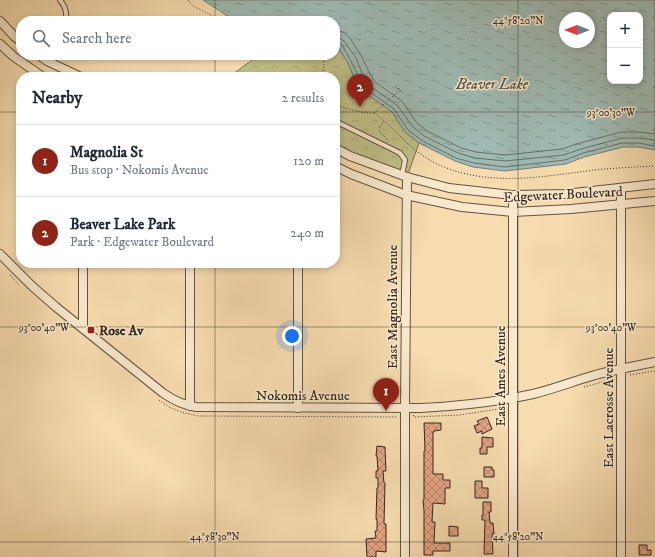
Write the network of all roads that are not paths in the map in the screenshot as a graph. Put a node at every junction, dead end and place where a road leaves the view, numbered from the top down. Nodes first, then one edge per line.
1 (60, 0) edge
2 (66, 16) edge
3 (0, 21) edge
4 (16, 38) edge
5 (0, 44) edge
6 (16, 58) edge
7 (19, 60) edge
8 (52, 60) edge
9 (36, 72) edge
10 (72, 72) edge
11 (340, 124) edge
12 (340, 151) edge
13 (340, 168) edge
14 (404, 176) junction
15 (655, 184) edge
16 (621, 188) junction
17 (406, 195) junction
18 (513, 196) junction
19 (655, 201) edge
20 (621, 204) junction
21 (513, 212) junction
22 (0, 254) edge
23 (83, 268) edge
24 (190, 268) edge
25 (298, 268) edge
26 (82, 328) junction
27 (655, 362) edge
28 (621, 369) junction
29 (513, 398) junction
30 (190, 406) junction
31 (298, 408) junction
32 (405, 408) junction
33 (405, 557) edge
34 (513, 557) edge
35 (621, 557) edge

1 - 2 lane
3 - 4 street
5 - 6 street
7 - 9 street
8 - 10 street
11 - 14 lane
12 - 14 street, Edgewater Boulevard
13 - 17 street, Edgewater Boulevard
14 - 17 street, East Magnolia Avenue
14 - 18 street, Edgewater Boulevard
15 - 16 street, Edgewater Boulevard
16 - 18 street, Edgewater Boulevard
16 - 20 street, East Lacrosse Avenue
17 - 21 street, Edgewater Boulevard
17 - 32 street, East Magnolia Avenue
18 - 21 street, East Ames Avenue
19 - 20 street, Edgewater Boulevard
20 - 21 street, Edgewater Boulevard
20 - 28 street, East Lacrosse Avenue
21 - 29 street, East Ames Avenue
22 - 26 street, Nokomis Avenue
23 - 26 street
24 - 30 street
25 - 31 street
26 - 30 street, Nokomis Avenue
27 - 28 street, Nokomis Avenue
28 - 29 street, Nokomis Avenue
28 - 35 street, East Lacrosse Avenue
29 - 32 street, Nokomis Avenue
29 - 34 street, East Ames Avenue
30 - 31 street, Nokomis Avenue
31 - 32 street, Nokomis Avenue
32 - 33 street, East Magnolia Avenue

